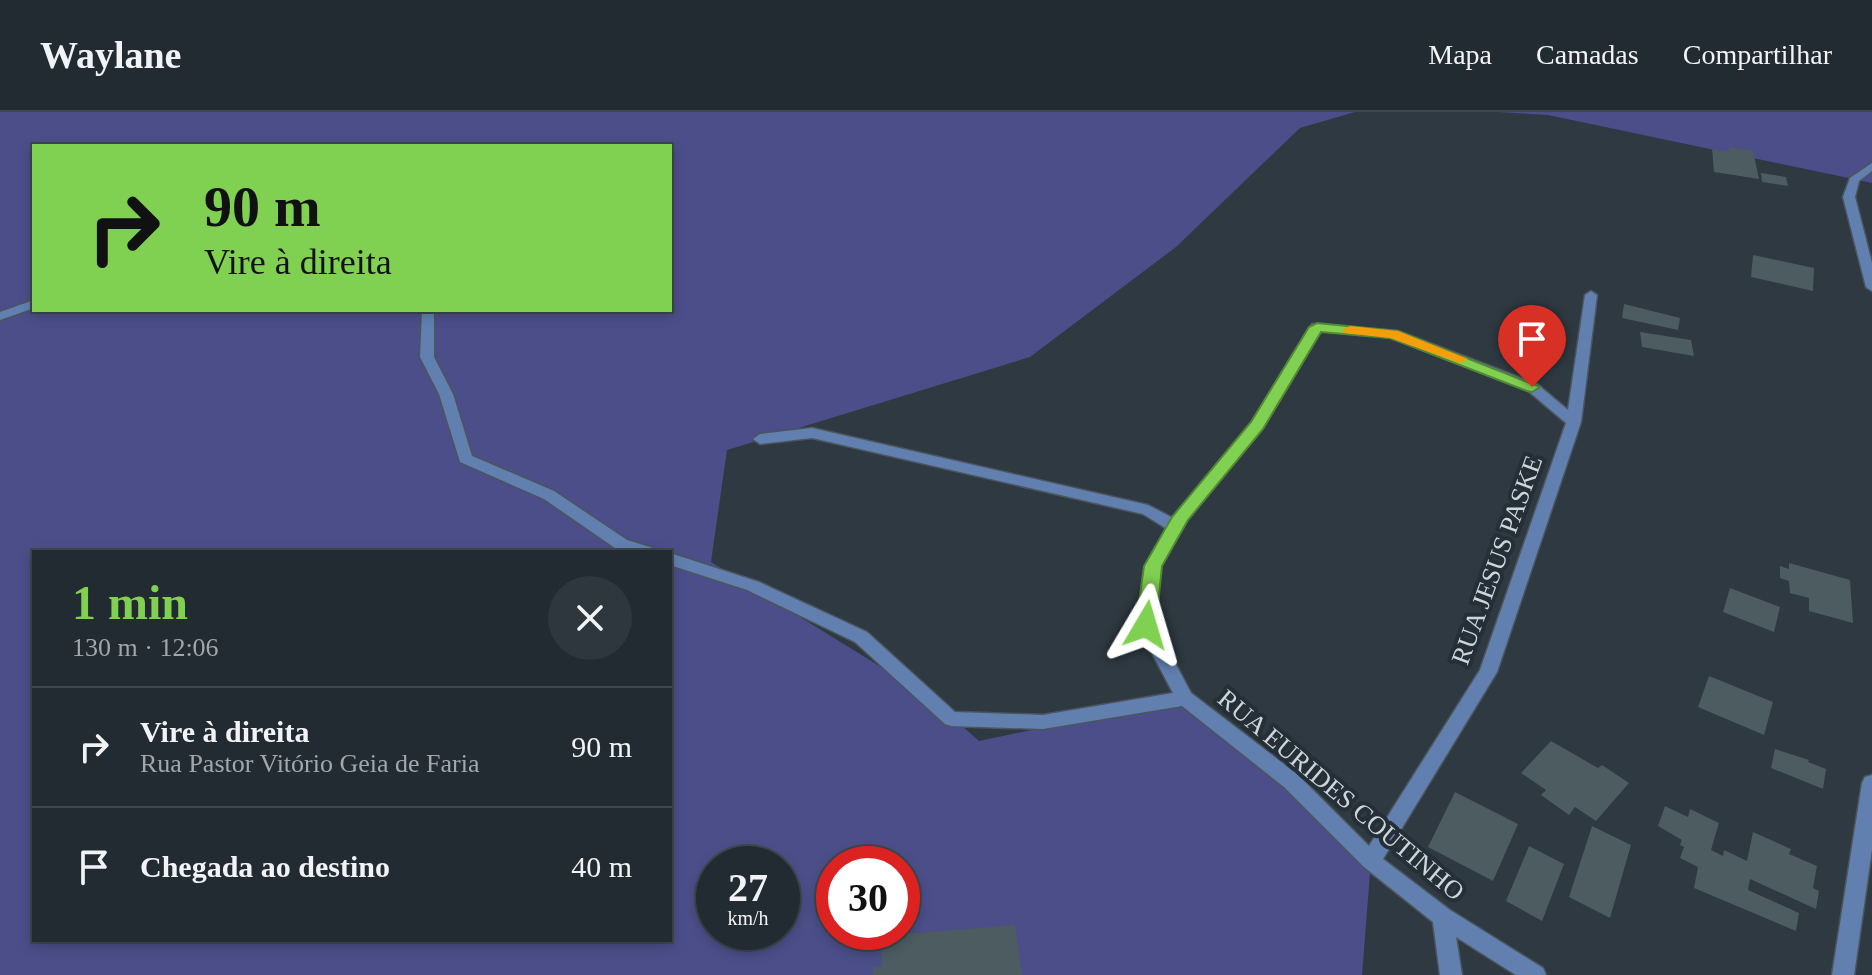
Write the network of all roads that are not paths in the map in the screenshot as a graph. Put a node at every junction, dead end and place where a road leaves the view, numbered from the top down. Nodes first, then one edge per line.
1 (1871, 166) edge
2 (1872, 287) edge
3 (1591, 295) dead end
4 (32, 305) edge
5 (428, 312) edge
6 (0, 316) edge
7 (1574, 422) junction
8 (760, 439) dead end
9 (1176, 527) junction
10 (640, 550) edge
11 (672, 560) edge
12 (1185, 698) junction
13 (1872, 783) edge
14 (1371, 861) junction
15 (1443, 917) junction
16 (1451, 975) edge
17 (1535, 975) edge
18 (1843, 975) edge

1 - 2 street
3 - 7 street, RUA JESUS PASKE
4 - 6 street
5 - 10 street
7 - 9 street
7 - 14 street, RUA JESUS PASKE
8 - 9 street
9 - 12 street
11 - 12 street, RUA EURIDES COUTINHO
12 - 14 street, RUA EURIDES COUTINHO
13 - 18 street
14 - 15 street, RUA EURIDES COUTINHO
15 - 16 street
15 - 17 street, RUA EURIDES COUTINHO

